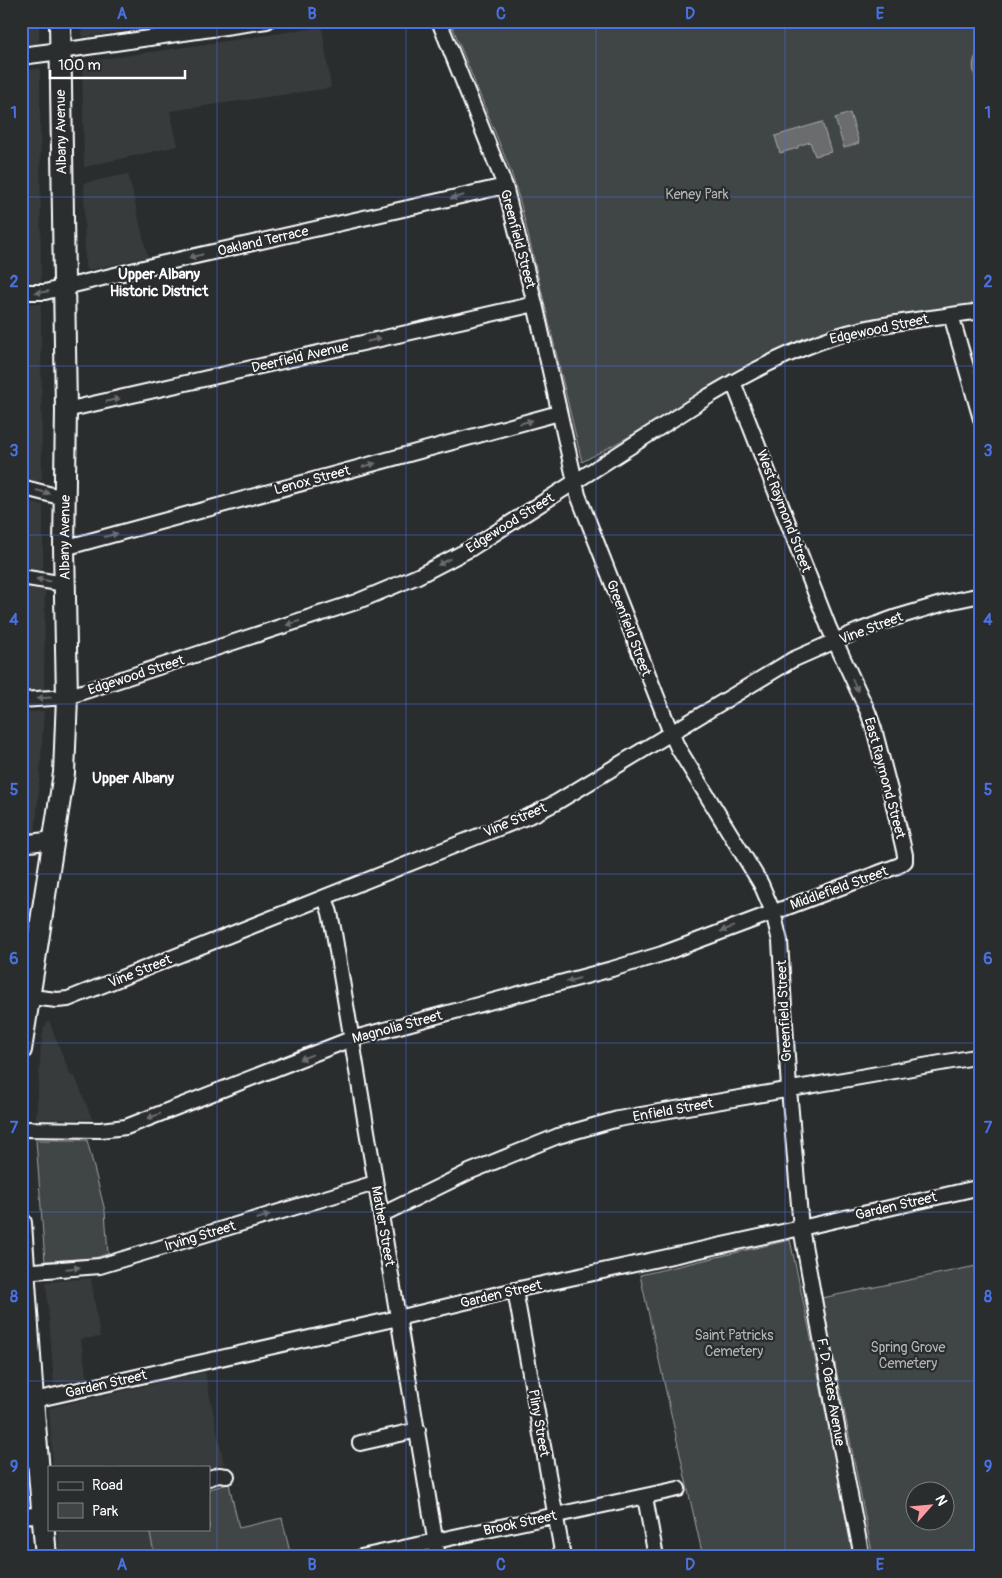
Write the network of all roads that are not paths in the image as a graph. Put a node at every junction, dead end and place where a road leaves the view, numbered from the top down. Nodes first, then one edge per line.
1 (60, 21) edge
2 (267, 21) edge
3 (439, 21) edge
4 (60, 51) junction
5 (21, 56) edge
6 (505, 186) junction
7 (63, 288) junction
8 (21, 292) edge
9 (535, 304) junction
10 (981, 311) edge
11 (951, 315) junction
12 (733, 382) junction
13 (66, 410) junction
14 (560, 412) junction
15 (981, 419) edge
16 (575, 481) junction
17 (21, 487) edge
18 (64, 498) junction
19 (64, 548) junction
20 (21, 577) edge
21 (65, 584) junction
22 (981, 595) edge
23 (835, 641) junction
24 (67, 697) junction
25 (21, 700) edge
26 (671, 733) junction
27 (54, 840) junction
28 (21, 844) edge
29 (904, 862) joint
30 (325, 897) junction
31 (773, 912) junction
32 (26, 997) edge
33 (351, 1040) junction
34 (21, 1050) edge
35 (981, 1056) edge
36 (788, 1089) junction
37 (21, 1129) edge
38 (375, 1183) junction
39 (981, 1187) edge
40 (381, 1215) junction
41 (21, 1223) edge
42 (801, 1228) junction
43 (23, 1272) edge
44 (516, 1290) junction
45 (398, 1318) junction
46 (27, 1401) edge
47 (418, 1430) junction
48 (360, 1443) dead end
49 (227, 1476) dead end
50 (210, 1478) edge
51 (678, 1489) dead end
52 (645, 1497) junction
53 (46, 1514) edge
54 (555, 1515) junction
55 (21, 1516) edge
56 (436, 1541) junction
57 (46, 1557) edge
58 (361, 1557) edge
59 (438, 1557) edge
60 (562, 1557) edge
61 (656, 1557) edge
62 (862, 1557) edge

1 - 4 highway, Albany Avenue
2 - 4 street
3 - 6 street, Greenfield Street
4 - 5 main road
4 - 7 highway, Albany Avenue
6 -> 7 street, Oakland Terrace
6 - 9 street, Greenfield Street
7 -> 8 street, Oakland Terrace
7 - 13 highway, Albany Avenue
13 -> 9 street, Deerfield Avenue
9 - 14 street, Greenfield Street
10 - 11 street, Edgewood Street
11 - 12 street, Edgewood Street
11 - 15 street
12 - 16 street, Edgewood Street
12 - 23 street, West Raymond Street
13 - 18 highway, Albany Avenue
14 - 16 street, Greenfield Street
19 -> 14 street, Lenox Street
16 -> 24 street, Edgewood Street
16 - 26 street, Greenfield Street
17 -> 18 street
18 - 19 highway, Albany Avenue
19 - 21 highway, Albany Avenue
21 -> 20 street
21 - 24 highway, Albany Avenue
22 - 23 street, Vine Street
23 - 26 street, Vine Street
23 -> 29 street, East Raymond Street
24 -> 25 street, Edgewood Street
24 - 27 highway, Albany Avenue
26 - 30 street, Vine Street
26 - 31 street, Greenfield Street
27 - 28 main road
27 - 32 highway, Albany Avenue
29 - 31 street, Middlefield Street
30 - 32 street, Vine Street
30 - 33 street, Mather Street
31 -> 33 street, Magnolia Street
31 - 36 street, Greenfield Street
32 - 34 highway, Albany Avenue
33 -> 37 street, Magnolia Street
33 - 38 street, Mather Street
35 - 36 street, Enfield Street
36 - 40 street, Enfield Street
36 - 42 street, Greenfield Street
38 - 40 street, Mather Street
43 -> 38 street, Irving Street
39 - 42 street, Garden Street
40 - 45 street, Mather Street
41 - 43 highway
42 - 44 street, Garden Street
42 - 62 street, F. D. Oates Avenue
43 - 46 highway
44 - 45 street, Garden Street
44 - 54 street, Pliny Street
45 - 46 street, Garden Street
45 - 47 street, Mather Street
46 - 53 highway
47 - 48 street
47 - 56 street, Mather Street
49 - 50 street
51 - 52 street, Brook Street
52 - 54 street, Brook Street
52 - 61 street
53 - 55 street
53 - 57 highway
54 - 56 street, Brook Street
54 - 60 street, Pliny Street
56 - 58 street, Brook Street
56 - 59 street, Mather Street

